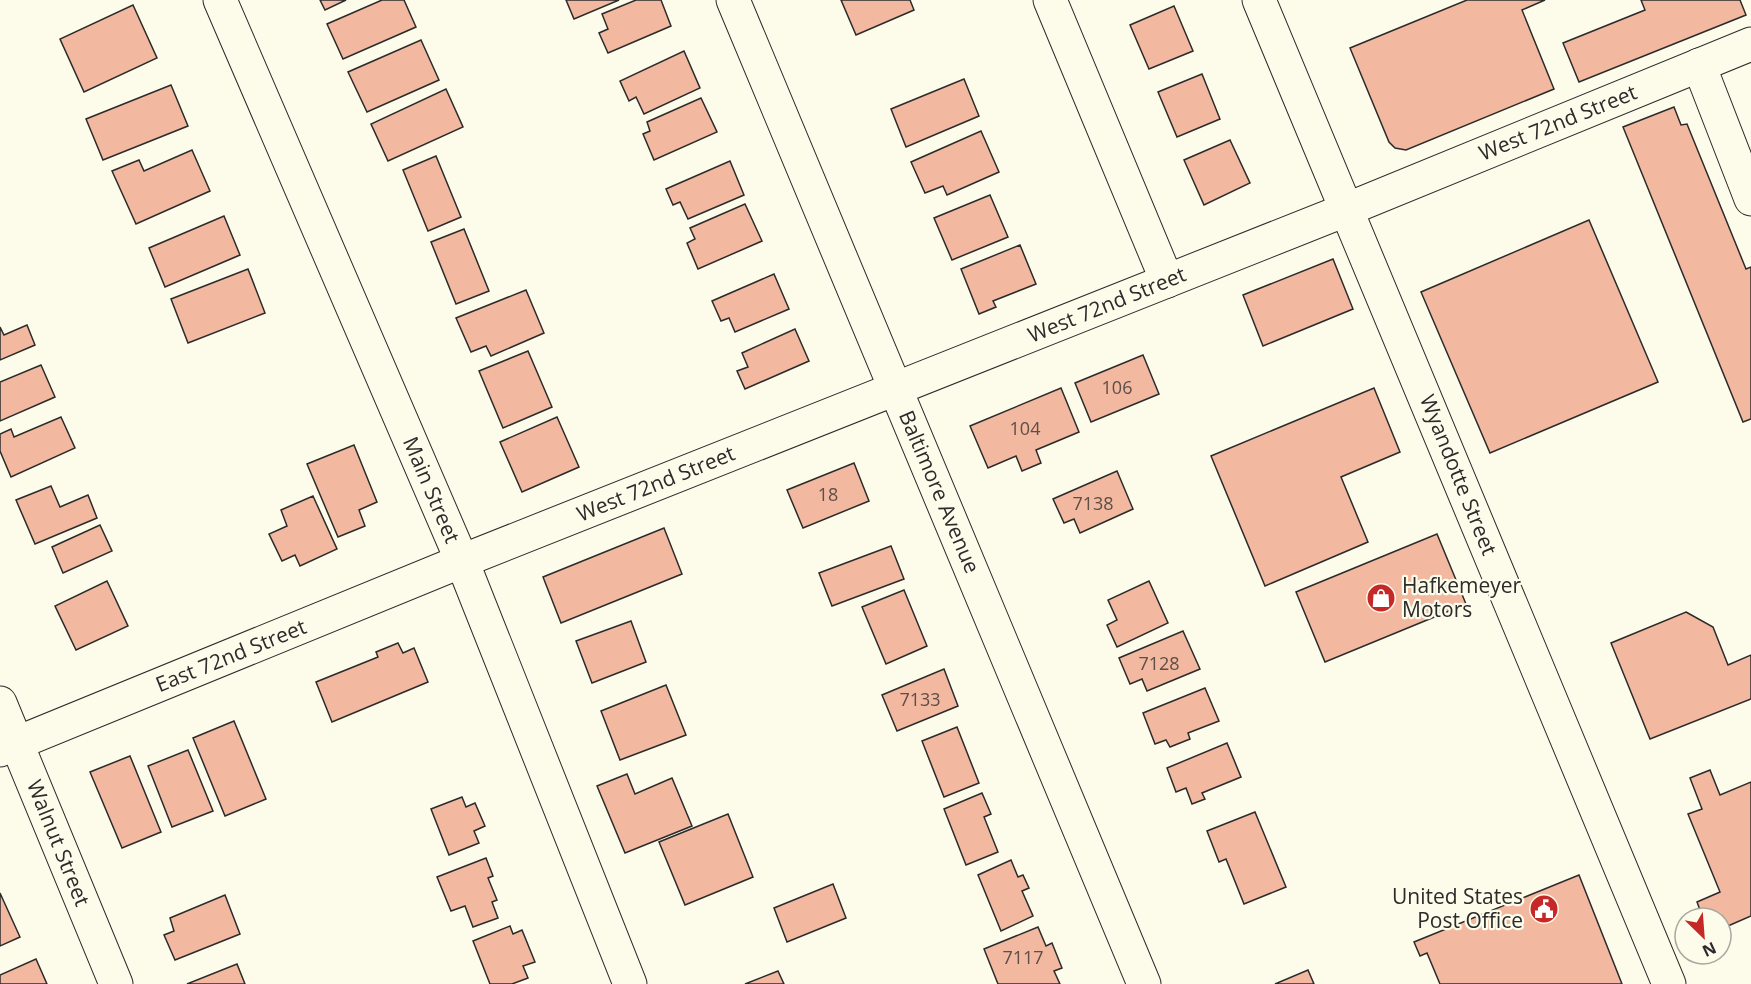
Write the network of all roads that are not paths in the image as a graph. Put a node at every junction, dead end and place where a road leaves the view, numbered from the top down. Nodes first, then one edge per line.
1 (220, 0) edge
2 (733, 0) edge
3 (1050, 0) edge
4 (1259, 0) edge
5 (1751, 44) edge
6 (1699, 65) junction
7 (1751, 199) edge
8 (1348, 209) junction
9 (1167, 281) junction
10 (896, 388) junction
11 (462, 561) junction
12 (0, 703) edge
13 (9, 747) edge
14 (116, 984) edge
15 (630, 984) edge
16 (1144, 984) edge
17 (1669, 984) edge

1 - 11 street, Main Street
2 - 10 street, Baltimore Avenue
3 - 9 street
4 - 8 street, Wyandotte Street
5 - 6 street, West 72nd Street
6 - 7 street
6 - 8 street, West 72nd Street
8 - 9 street, West 72nd Street
8 - 17 street, Wyandotte Street
9 - 10 street, West 72nd Street
10 - 11 street, West 72nd Street
10 - 16 street, Baltimore Avenue
11 - 13 street, East 72nd Street
11 - 15 street, Main Street
12 - 13 street, Walnut Street
13 - 14 street, Walnut Street

